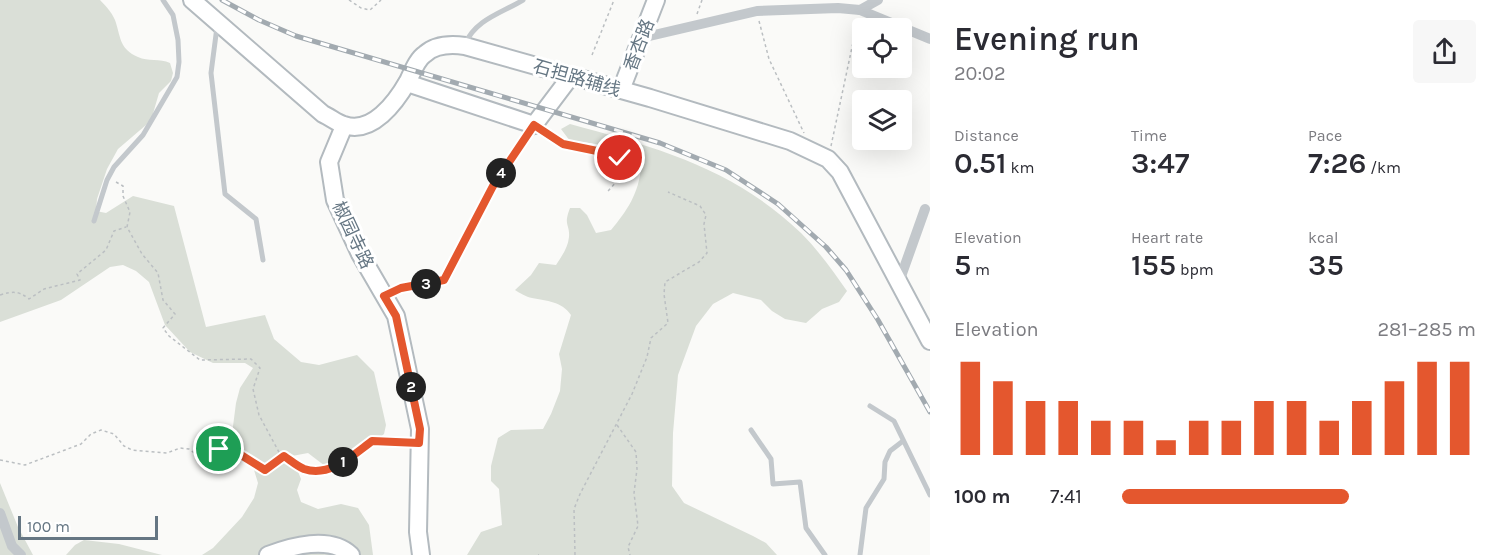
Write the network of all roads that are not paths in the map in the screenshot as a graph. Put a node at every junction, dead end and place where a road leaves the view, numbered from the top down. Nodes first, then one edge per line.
1 (163, 0) edge
2 (192, 0) edge
3 (524, 0) edge
4 (656, 0) edge
5 (879, 0) edge
6 (860, 10) junction
7 (218, 22) junction
8 (640, 38) junction
9 (930, 39) edge
10 (465, 46) junction
11 (572, 76) junction
12 (406, 83) junction
13 (621, 90) junction
14 (534, 125) junction
15 (344, 126) junction
16 (925, 209) dead end
17 (94, 221) dead end
18 (263, 260) dead end
19 (899, 282) junction
20 (384, 296) junction
21 (930, 341) edge
22 (870, 406) dead end
23 (751, 430) dead end
24 (903, 441) junction
25 (930, 495) edge
26 (0, 513) edge
27 (21, 555) edge
28 (267, 555) edge
29 (351, 555) edge
30 (421, 555) edge
31 (825, 555) edge
32 (860, 555) edge

1 - 17 lane
2 - 7 main road
3 - 10 lane
4 - 8 main road, 香杏路
5 - 6 street
6 - 8 street
6 - 9 street
7 - 15 main road
7 - 18 lane
8 - 13 main road, 香杏路
10 - 11 main road, 石担路辅线
10 - 12 main road, 石担路辅线
11 - 13 main road, 石担路辅线
11 - 14 main road
12 - 14 main road
12 - 15 main road, 石担路辅线
13 - 19 main road, 石担路辅线
14 - 20 street
15 - 20 main road, 椒园寺路
16 - 19 street
19 - 21 main road, 石担路辅线
20 - 30 main road, 椒园寺路
22 - 24 lane
23 - 31 lane
24 - 25 lane
24 - 32 lane
26 - 27 street
28 - 29 main road

